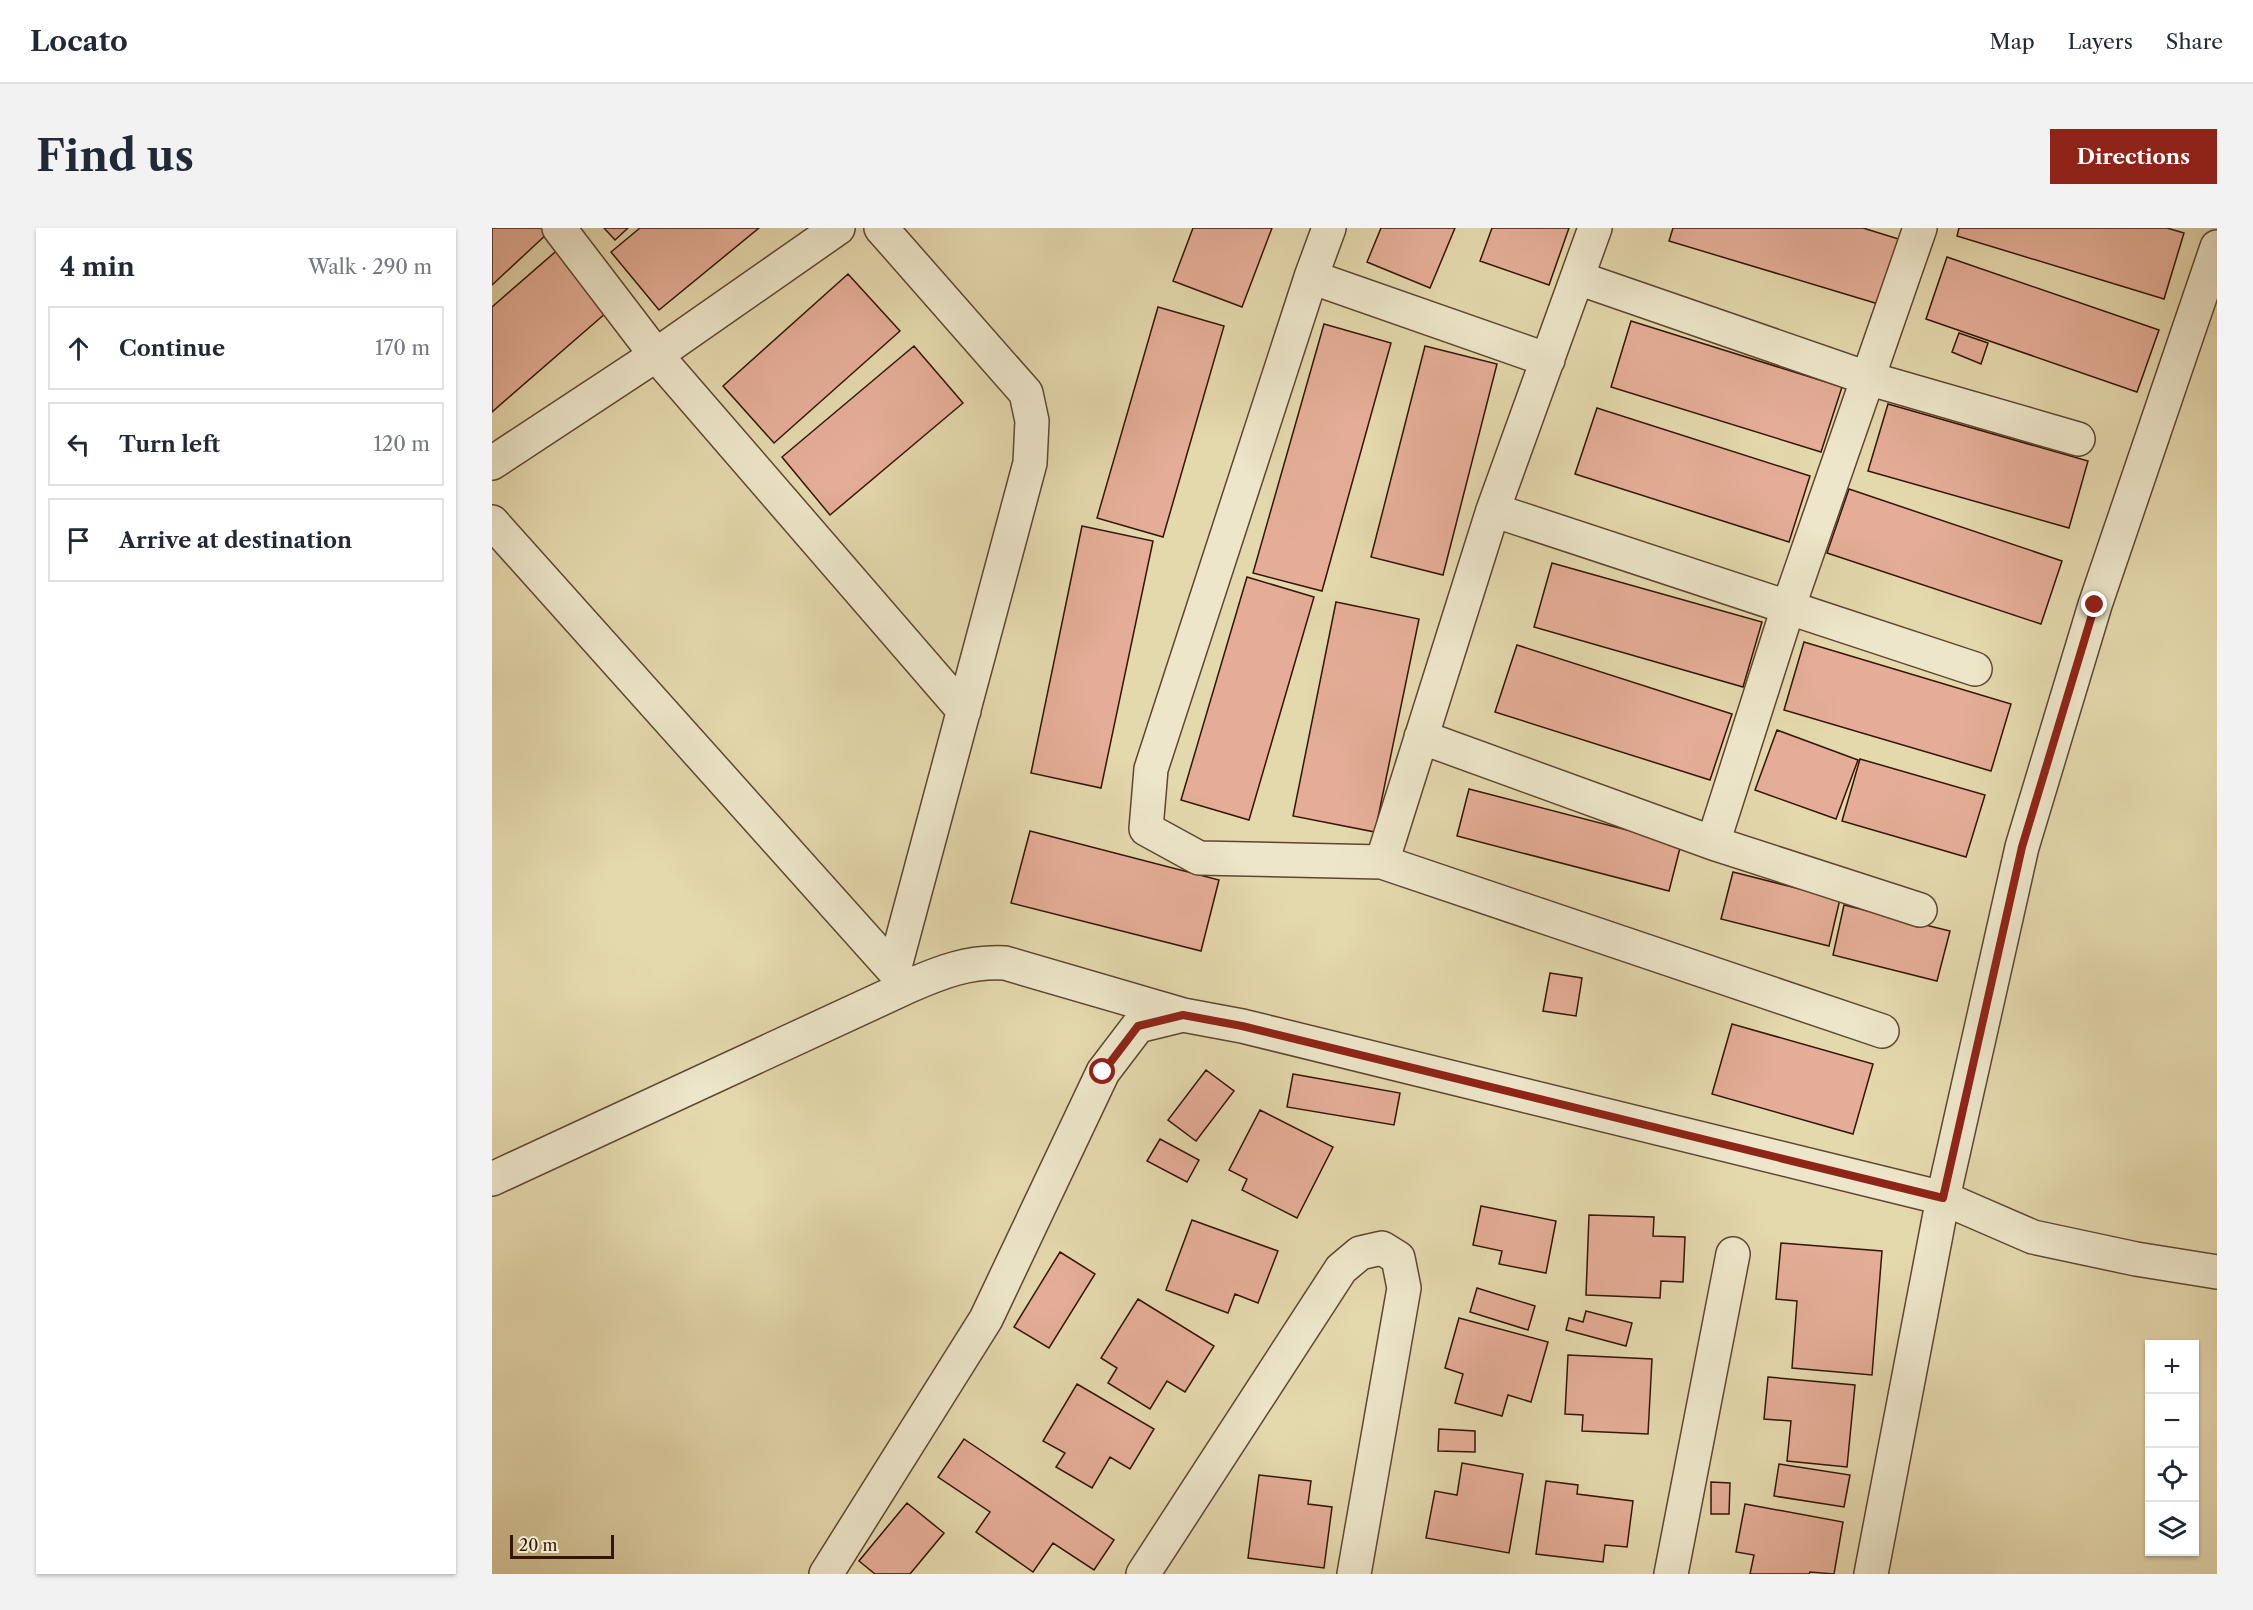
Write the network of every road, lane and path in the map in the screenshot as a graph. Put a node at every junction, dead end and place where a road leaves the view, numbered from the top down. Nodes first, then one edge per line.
1 (559, 228) edge
2 (838, 228) edge
3 (881, 228) edge
4 (1329, 228) edge
5 (1595, 228) edge
6 (1920, 228) edge
7 (2217, 247) edge
8 (1311, 277) junction
9 (1578, 278) junction
10 (656, 355) junction
11 (1548, 360) junction
12 (1867, 378) junction
13 (2078, 439) dead end
14 (492, 463) edge
15 (1493, 510) junction
16 (492, 522) edge
17 (1788, 608) junction
18 (1975, 669) dead end
19 (964, 711) junction
20 (1421, 737) junction
21 (1713, 843) junction
22 (1382, 862) junction
23 (1920, 910) dead end
24 (901, 978) junction
25 (1183, 1015) junction
26 (1882, 1031) dead end
27 (492, 1179) edge
28 (1943, 1198) junction
29 (1733, 1254) dead end
30 (2217, 1272) edge
31 (826, 1574) edge
32 (1143, 1574) edge
33 (1354, 1574) edge
34 (1671, 1574) edge
35 (1871, 1574) edge

1 - 10 street
2 - 10 street
3 - 19 street
4 - 8 street
5 - 9 street
6 - 12 street
7 - 28 street
8 - 11 street
8 - 22 street
9 - 11 street
9 - 12 street
10 - 14 street
10 - 19 street
11 - 15 street
12 - 13 street
12 - 17 street
15 - 17 street
15 - 20 street
16 - 24 street
17 - 18 street
17 - 21 street
19 - 24 street
20 - 21 street
20 - 22 street
21 - 23 street
22 - 26 street
24 - 25 street
24 - 27 street
25 - 28 street
25 - 31 street
28 - 30 street
28 - 35 street
29 - 34 street
32 - 33 street

